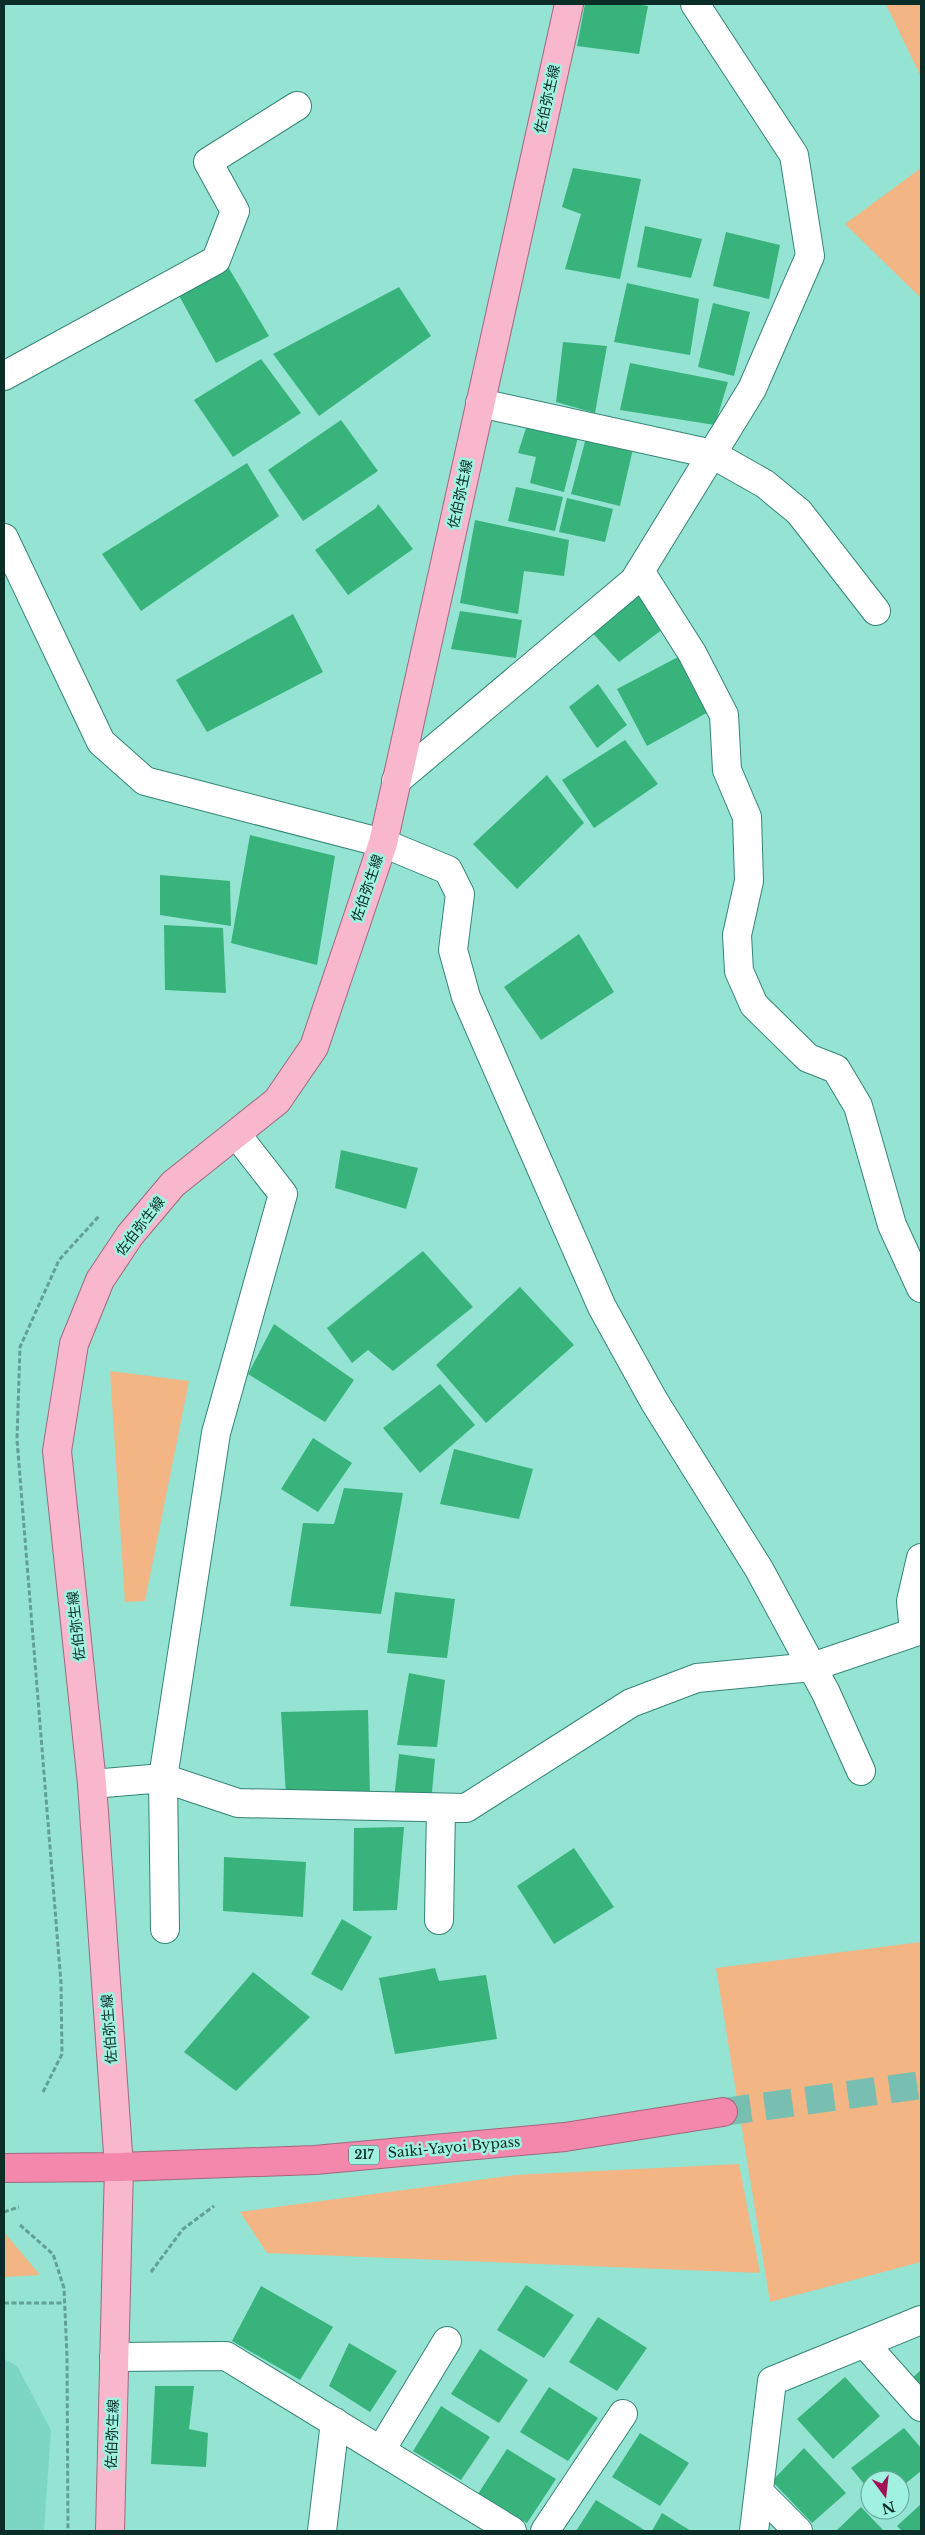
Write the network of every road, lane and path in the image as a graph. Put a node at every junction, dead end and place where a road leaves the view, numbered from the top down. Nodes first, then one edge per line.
1 (568, 4) edge
2 (695, 4) edge
3 (297, 106) dead end
4 (4, 376) edge
5 (480, 403) junction
6 (712, 454) junction
7 (4, 538) edge
8 (640, 571) junction
9 (876, 611) dead end
10 (396, 781) junction
11 (382, 843) junction
12 (237, 1135) junction
13 (104, 1210) dead end
14 (921, 1288) edge
15 (921, 1558) edge
16 (918, 1631) edge
17 (812, 1667) junction
18 (860, 1771) dead end
19 (163, 1778) junction
20 (92, 1784) junction
21 (441, 1808) junction
22 (439, 1920) dead end
23 (165, 1929) dead end
24 (43, 2092) dead end
25 (723, 2112) tunnel mouth
26 (119, 2167) junction
27 (4, 2168) edge
28 (214, 2206) dead end
29 (19, 2207) dead end
30 (4, 2212) edge
31 (20, 2225) dead end
32 (151, 2280) dead end
33 (4, 2303) edge
34 (64, 2303) junction
35 (921, 2320) edge
36 (447, 2341) dead end
37 (864, 2343) junction
38 (114, 2357) junction
39 (921, 2407) edge
40 (623, 2414) dead end
41 (335, 2422) junction
42 (381, 2450) junction
43 (759, 2492) junction
44 (68, 2531) edge
45 (110, 2531) edge
46 (322, 2531) edge
47 (512, 2531) edge
48 (545, 2531) edge
49 (754, 2531) edge
50 (798, 2531) edge

1 - 5 main road, 佐伯弥生線
2 - 6 street
3 - 4 street
5 - 6 street
5 - 10 main road, 佐伯弥生線
6 - 8 street
6 - 9 street
7 - 11 street
8 - 10 street
8 - 14 street
10 - 11 main road, 佐伯弥生線
11 - 12 main road, 佐伯弥生線
11 - 17 street
12 - 19 street
12 - 20 main road, 佐伯弥生線
13 - 24 path
15 - 16 street
16 - 17 street
17 - 18 street
17 - 21 street
19 - 20 street
19 - 21 street
19 - 23 street
20 - 26 main road, 佐伯弥生線
21 - 22 street
25 - 26 highway, Saiki-Yayoi Bypass / 217
26 - 27 highway, Saiki-Yayoi Bypass / 217
26 - 38 main road, 佐伯弥生線
28 - 32 path
29 - 30 path
31 - 34 path
33 - 34 path
34 - 44 path
35 - 37 street
36 - 42 street
37 - 39 street
37 - 43 street
38 - 41 street
38 - 45 main road, 佐伯弥生線
40 - 48 street
41 - 42 street
41 - 46 street
42 - 47 street
43 - 49 street
43 - 50 street

